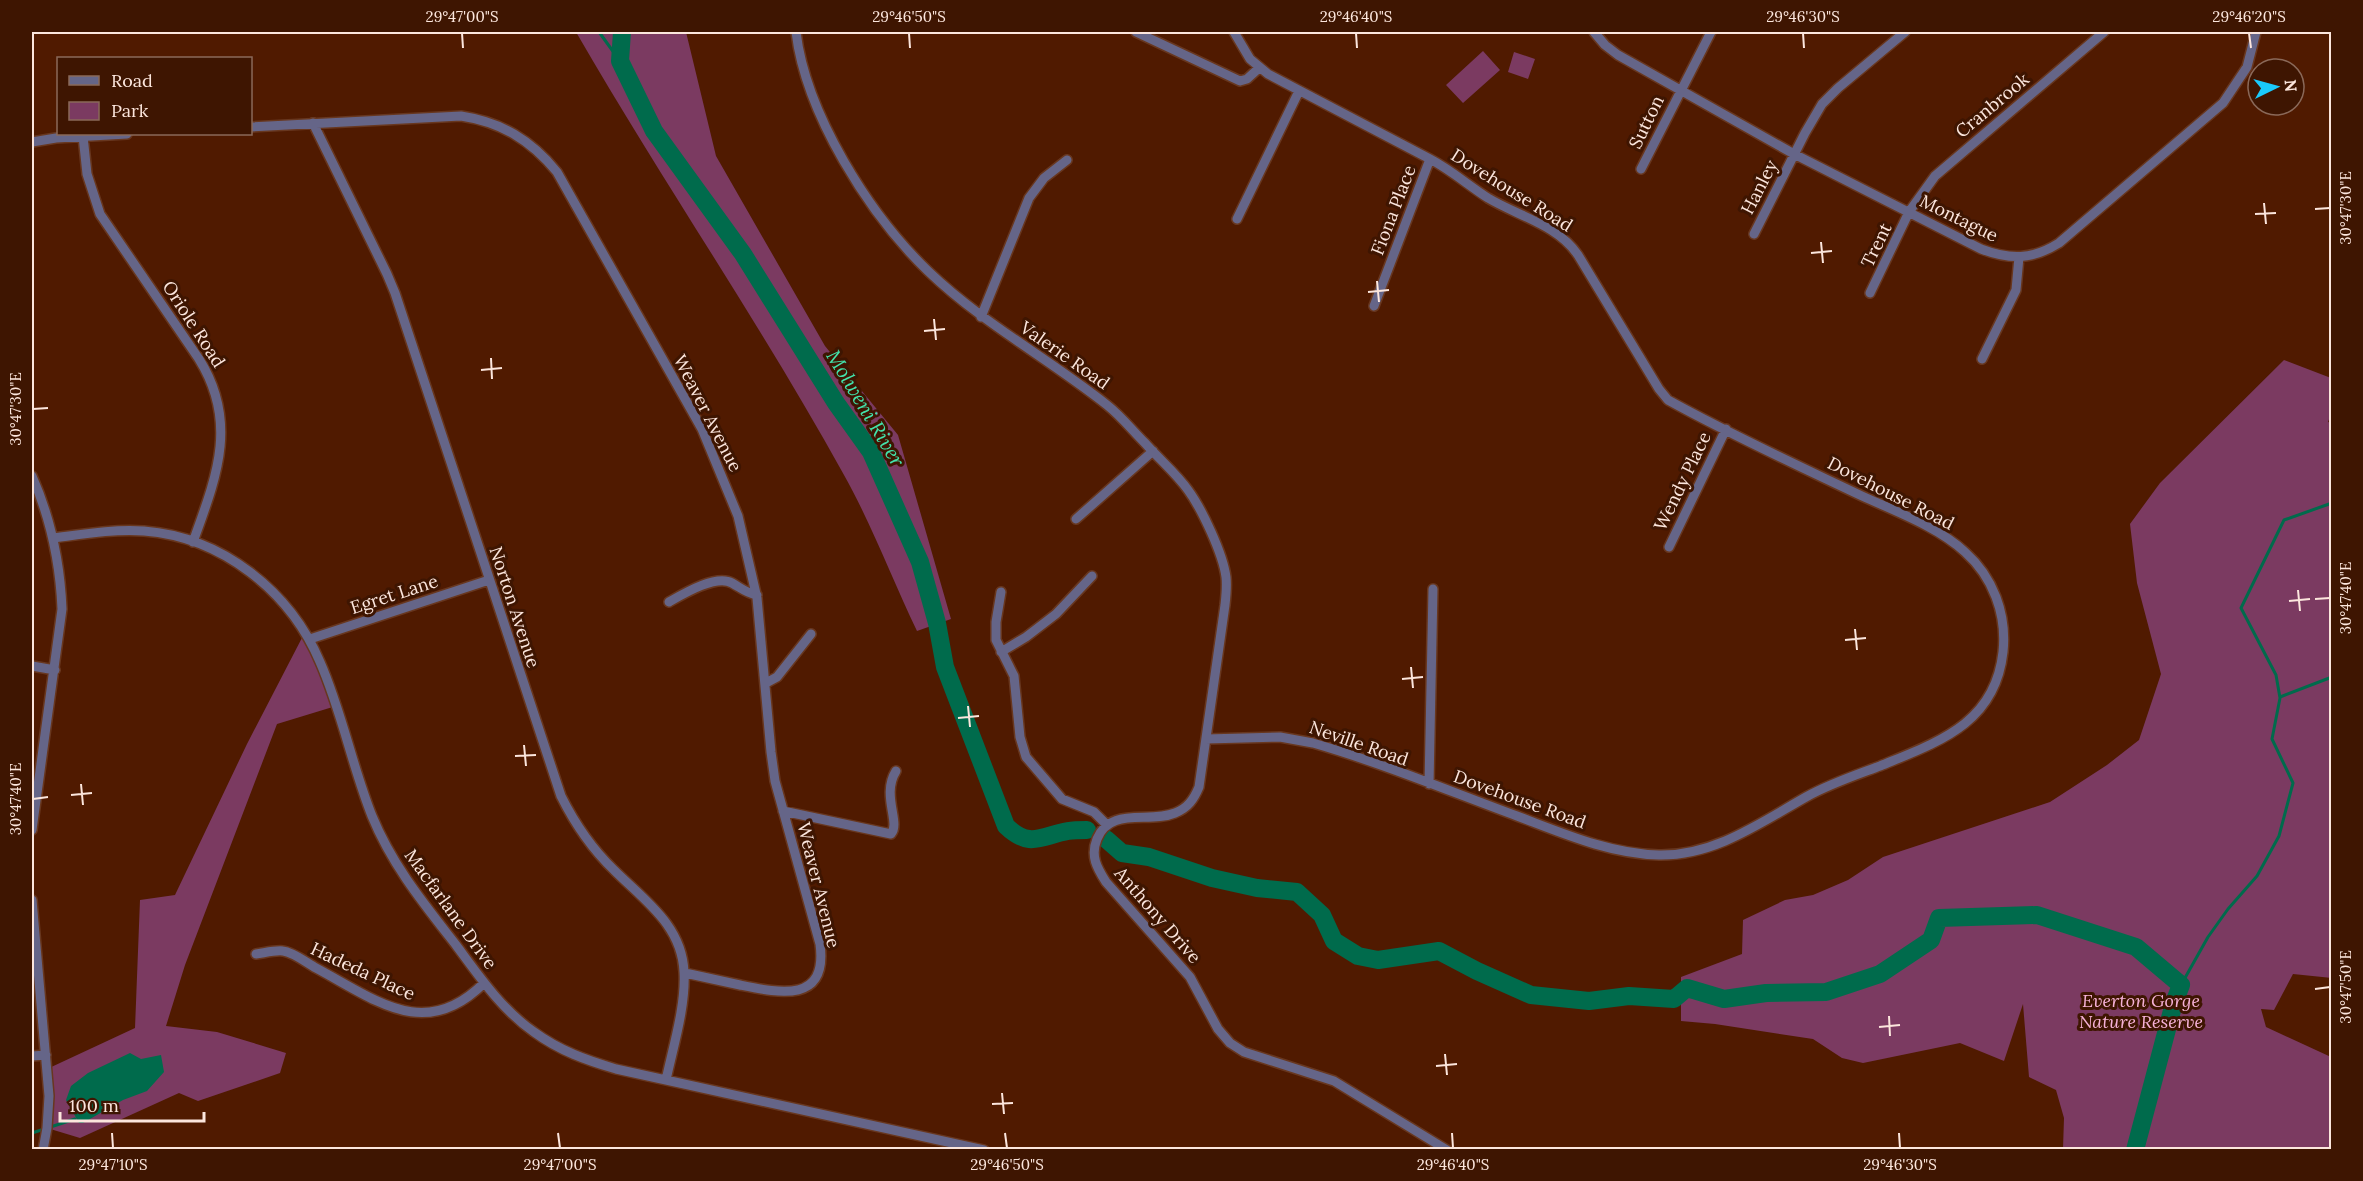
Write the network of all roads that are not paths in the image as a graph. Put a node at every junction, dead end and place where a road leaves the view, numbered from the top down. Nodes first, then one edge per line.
1 (796, 32) edge
2 (1136, 32) edge
3 (1234, 32) edge
4 (1594, 32) edge
5 (1711, 32) edge
6 (1905, 32) edge
7 (2104, 32) edge
8 (2256, 32) edge
9 (1259, 68) junction
10 (1680, 89) junction
11 (1299, 91) junction
12 (313, 123) junction
13 (252, 127) edge
14 (105, 135) edge
15 (83, 136) junction
16 (32, 142) edge
17 (1794, 154) junction
18 (1430, 159) junction
19 (1067, 160) dead end
20 (1641, 169) dead end
21 (1909, 212) junction
22 (1237, 219) dead end
23 (1754, 234) dead end
24 (2019, 257) junction
25 (1870, 293) dead end
26 (1374, 306) dead end
27 (981, 317) junction
28 (1983, 359) dead end
29 (1726, 429) junction
30 (1152, 451) junction
31 (32, 476) edge
32 (1076, 519) dead end
33 (53, 538) junction
34 (193, 542) junction
35 (1669, 547) dead end
36 (1092, 576) dead end
37 (489, 580) junction
38 (1433, 589) dead end
39 (1001, 592) dead end
40 (757, 595) junction
41 (669, 602) dead end
42 (811, 634) dead end
43 (310, 639) junction
44 (1001, 652) junction
45 (32, 666) edge
46 (55, 669) junction
47 (766, 683) junction
48 (1206, 739) junction
49 (896, 771) dead end
50 (1429, 784) junction
51 (783, 811) junction
52 (1107, 825) junction
53 (32, 830) edge
54 (32, 900) edge
55 (256, 954) dead end
56 (685, 973) junction
57 (484, 983) junction
58 (46, 1055) junction
59 (32, 1056) edge
60 (666, 1080) junction
61 (938, 1139) junction
62 (43, 1149) edge
63 (934, 1149) edge
64 (984, 1149) edge
65 (1447, 1149) edge

1 - 27 street, Valerie Road
2 - 9 street
3 - 9 street, Dovehouse Road
4 - 10 street, Montague
5 - 10 street, Sutton
6 - 17 street, Hanley
7 - 21 street, Cranbrook
8 - 24 street, Montague
9 - 11 street, Dovehouse Road
10 - 17 street, Montague
10 - 20 street, Sutton
11 - 18 street, Dovehouse Road
11 - 22 street
12 - 13 street, Weaver Avenue
12 - 37 street, Norton Avenue
12 - 40 street, Weaver Avenue
14 - 15 street
15 - 16 street
15 - 34 street, Oriole Road
17 - 21 street, Montague
17 - 23 street, Hanley
18 - 26 street, Fiona Place
18 - 29 street, Dovehouse Road
19 - 27 street
21 - 24 street, Montague
21 - 25 street, Trent
24 - 28 street
27 - 30 street, Valerie Road
29 - 35 street, Wendy Place
29 - 50 street, Dovehouse Road
30 - 32 street
30 - 48 street, Valerie Road
31 - 33 street
33 - 34 street, Macfarlane Drive
33 - 46 street
34 - 43 street, Macfarlane Drive
36 - 44 street
37 - 43 street, Egret Lane
37 - 56 street, Norton Avenue
38 - 50 street
39 - 44 street
40 - 41 street
40 - 47 street, Weaver Avenue
42 - 47 street
43 - 57 street, Macfarlane Drive
44 - 52 street
45 - 46 street
46 - 53 street
47 - 51 street, Weaver Avenue
48 - 50 street, Neville Road
48 - 52 street
49 - 51 street
51 - 56 street, Weaver Avenue
52 - 65 street, Anthony Drive
54 - 58 street
55 - 57 street, Hadeda Place
56 - 60 street, Norton Avenue
57 - 60 street, Macfarlane Drive
58 - 59 street
58 - 62 street
60 - 61 street, Macfarlane Drive
61 - 63 street
61 - 64 street, Macfarlane Drive

